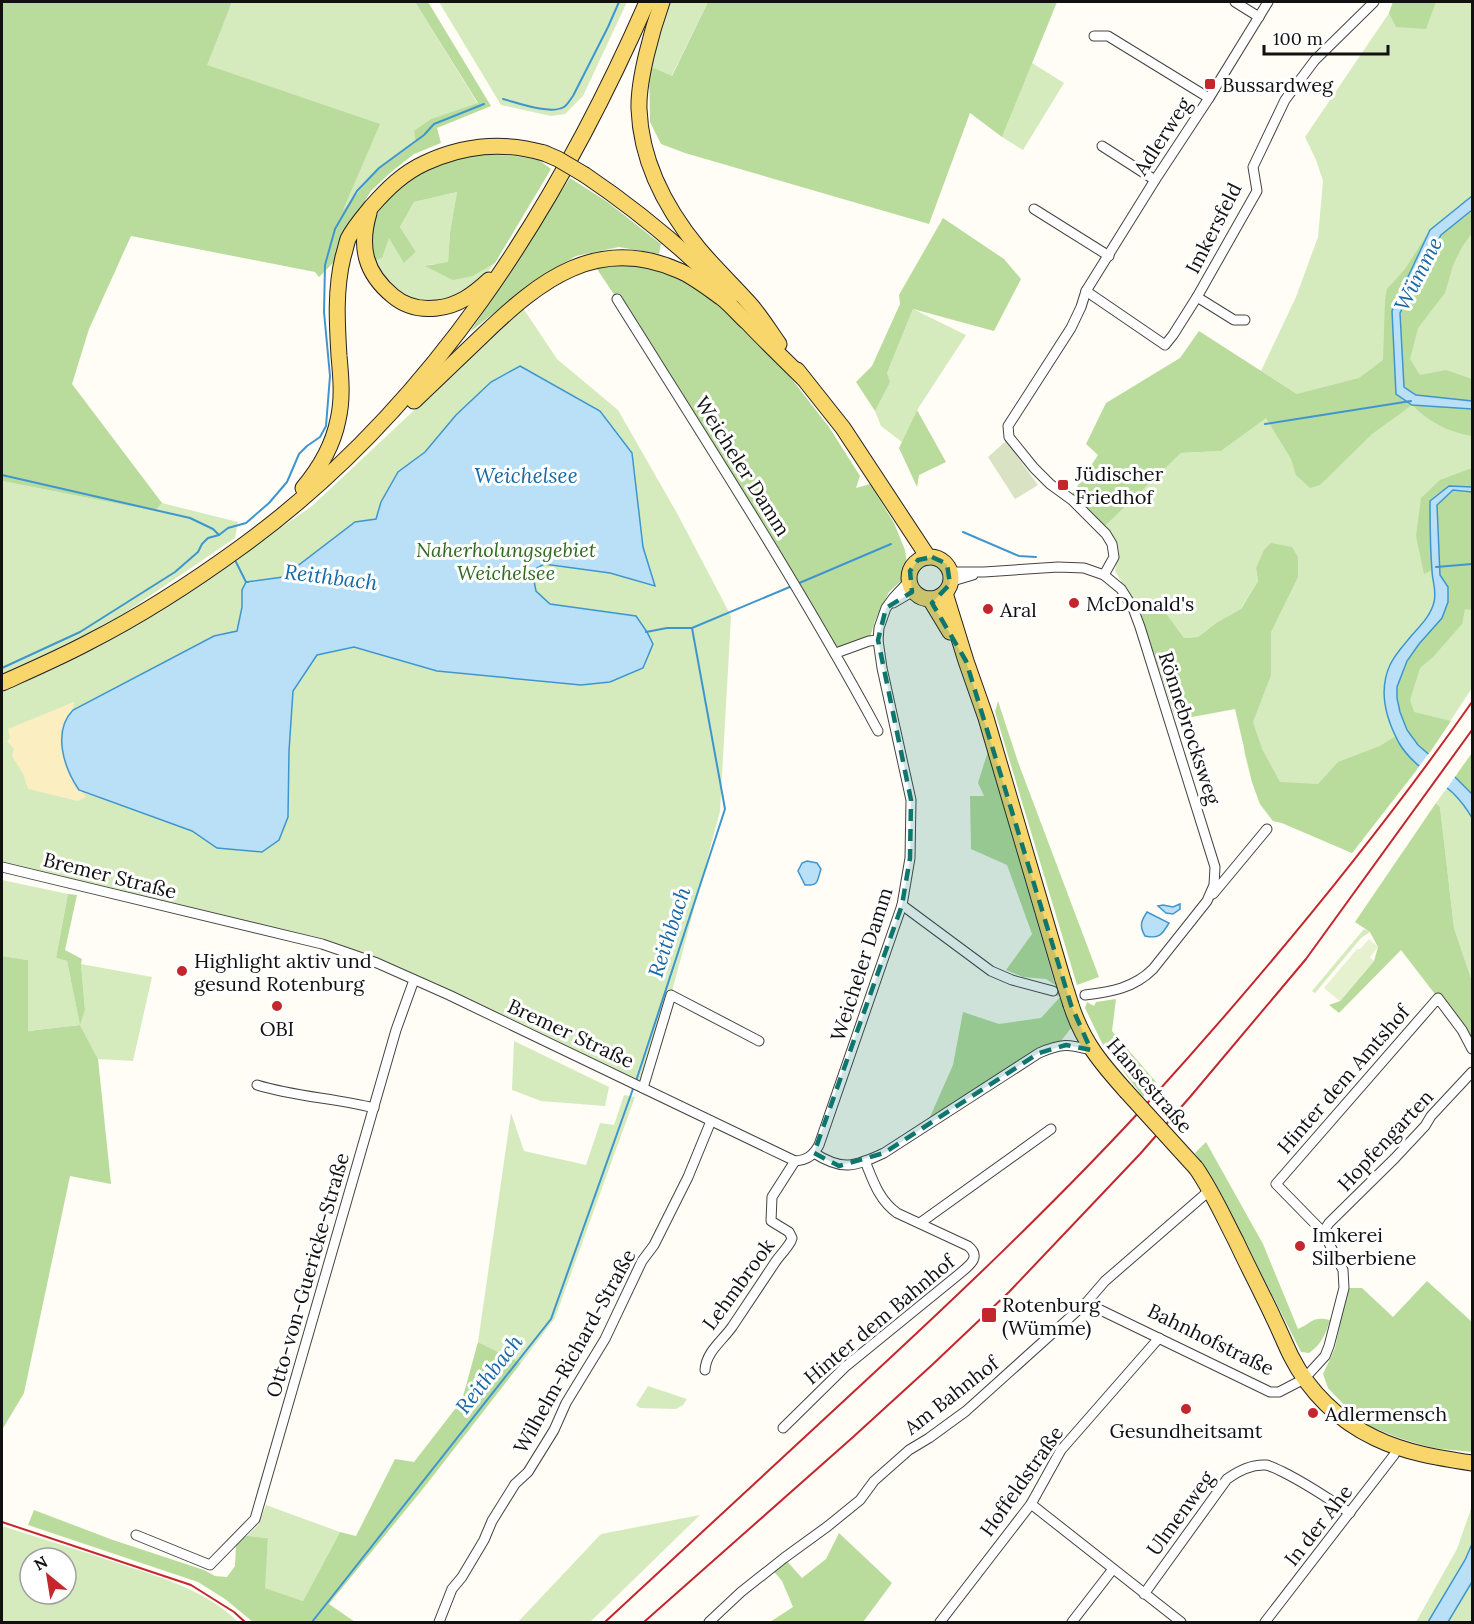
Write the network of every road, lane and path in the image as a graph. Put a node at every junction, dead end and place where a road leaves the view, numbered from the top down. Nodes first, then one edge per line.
1 (647, 2) edge
2 (662, 2) edge
3 (1235, 2) edge
4 (1269, 2) edge
5 (1374, 2) edge
6 (1259, 17) junction
7 (1094, 36) dead end
8 (1209, 98) junction
9 (1102, 146) dead end
10 (1155, 180) junction
11 (371, 208) junction
12 (1034, 209) dead end
13 (1109, 256) junction
14 (511, 260) junction
15 (1086, 291) junction
16 (1197, 297) junction
17 (617, 298) dead end
18 (1245, 320) dead end
19 (803, 378) junction
20 (358, 447) junction
21 (271, 524) junction
22 (922, 560) junction
23 (1104, 575) junction
24 (910, 580) junction
25 (949, 582) junction
26 (924, 596) junction
27 (886, 608) junction
28 (878, 640) junction
29 (836, 653) junction
30 (966, 661) junction
31 (2, 683) edge
32 (878, 731) dead end
33 (1267, 829) dead end
34 (2, 867) edge
35 (1207, 901) junction
36 (902, 905) junction
37 (414, 980) junction
38 (1058, 985) junction
39 (1085, 995) tunnel mouth
40 (759, 1041) dead end
41 (1473, 1049) edge
42 (1091, 1050) junction
43 (1473, 1072) edge
44 (257, 1085) dead end
45 (641, 1087) junction
46 (374, 1108) junction
47 (711, 1121) junction
48 (1052, 1129) dead end
49 (814, 1153) junction
50 (795, 1161) junction
51 (865, 1161) junction
52 (1210, 1190) junction
53 (920, 1223) junction
54 (1323, 1232) junction
55 (1086, 1303) junction
56 (1159, 1338) junction
57 (705, 1370) dead end
58 (1304, 1379) junction
59 (783, 1428) dead end
60 (1398, 1448) junction
61 (1473, 1463) edge
62 (1031, 1504) junction
63 (1350, 1513) junction
64 (136, 1535) dead end
65 (1113, 1569) junction
66 (1144, 1594) junction
67 (439, 1623) edge
68 (709, 1623) edge
69 (940, 1623) edge
70 (1072, 1623) edge
71 (1181, 1623) edge
72 (1265, 1623) edge

1 - 14 main road
2 - 19 main road
3 - 6 street
4 - 6 street, Adlerweg
5 - 16 street, Imkersfeld
6 - 8 street, Adlerweg
7 - 8 street
8 - 10 street, Adlerweg
9 - 10 street
10 - 13 street, Adlerweg
11 - 14 main road
11 - 19 main road, bridge
11 - 21 main road
12 - 13 street
13 - 15 street, Adlerweg
14 - 20 main road
15 - 16 street, Imkersfeld
15 - 23 street
16 - 18 street, Imkersfeld
17 - 29 street, Weicheler Damm
19 - 20 main road
19 - 22 main road
20 - 21 main road
21 - 31 main road
22 - 24 main road
22 - 25 main road
23 - 25 street, Rönnebrocksweg
23 - 35 street, Rönnebrocksweg
24 - 26 main road
24 - 27 street, Weicheler Damm
25 - 26 main road
25 - 30 main road, Hansestraße
26 - 27 street
26 - 30 main road, Hansestraße
27 - 28 street, Weicheler Damm
28 - 29 street
28 - 36 street, Weicheler Damm
29 - 32 street, Weicheler Damm
30 - 38 main road, Hansestraße
33 - 35 street, Rönnebrocksweg
34 - 37 street, Bremer Straße
35 - 39 street, Rönnebrocksweg
36 - 38 street
36 - 49 street, Weicheler Damm
37 - 45 street, Bremer Straße
37 - 46 street, Otto-von-Guericke-Straße
38 - 42 main road, Hansestraße, bridge
40 - 45 street
41 - 54 street, Hinter dem Amtshof
42 - 51 street
42 - 52 main road, Hansestraße, bridge
43 - 54 street, Hopfengarten
44 - 46 street
45 - 47 street, Bremer Straße
46 - 64 street, Otto-von-Guericke-Straße
47 - 50 street, Bremer Straße
47 - 67 street, Wilhelm-Richard-Straße
48 - 53 street
49 - 50 street
49 - 51 street
50 - 57 street, Lehmbrook
51 - 53 street, Hinter dem Bahnhof
52 - 55 street, Am Bahnhof
52 - 58 main road, Hansestraße
53 - 59 street, Hinter dem Bahnhof
54 - 58 street
55 - 56 street, Bahnhofstraße
55 - 68 street, Am Bahnhof
56 - 58 street, Bahnhofstraße
56 - 62 street, Hoffeldstraße
58 - 60 main road
60 - 61 main road
60 - 63 street, In der Ahe
62 - 65 street
62 - 69 street, Hoffeldstraße
63 - 66 street, Ulmenweg
63 - 72 street, In der Ahe
65 - 66 street
65 - 70 street
66 - 71 street

